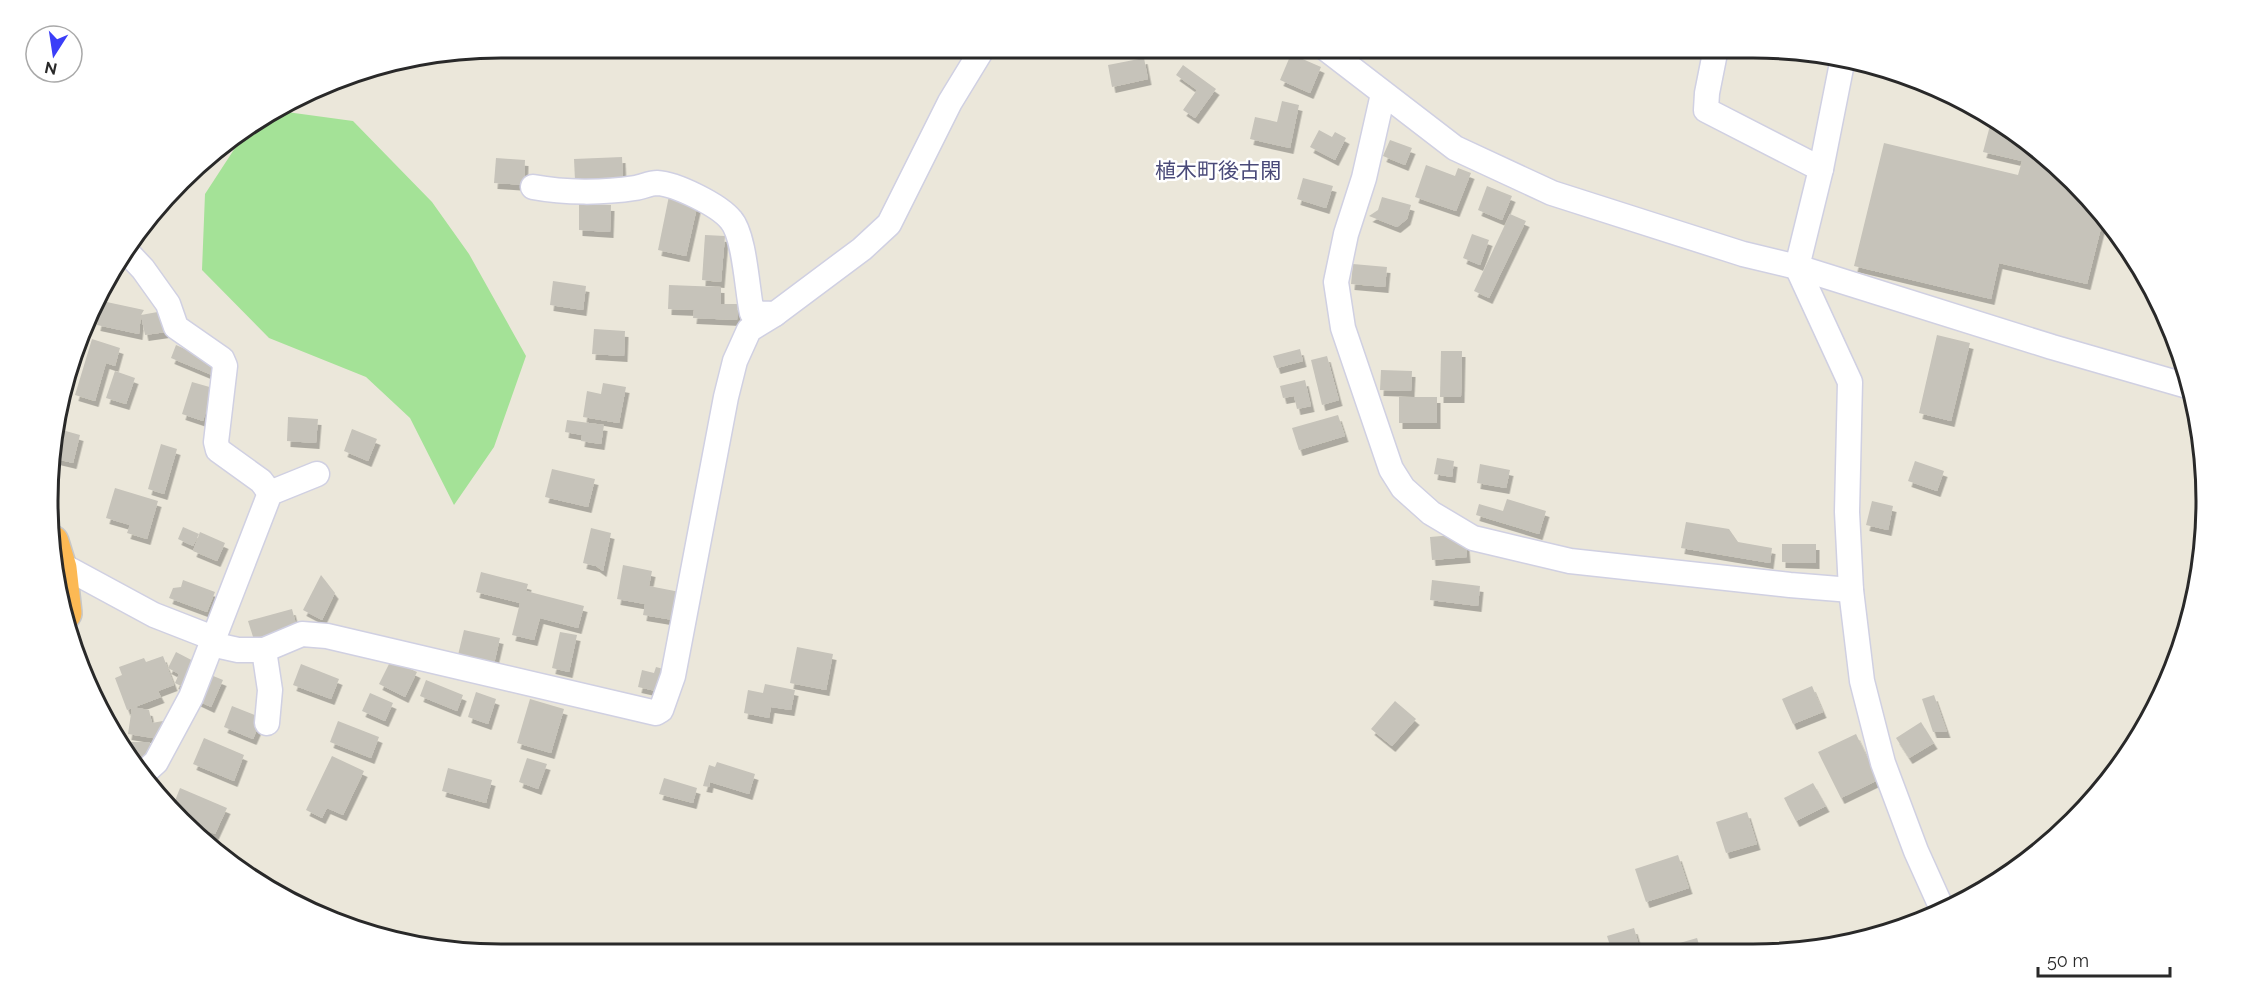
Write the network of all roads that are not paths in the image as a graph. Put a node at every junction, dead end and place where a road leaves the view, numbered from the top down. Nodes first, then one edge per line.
1 (977, 58) edge
2 (1338, 58) edge
3 (1714, 58) edge
4 (1841, 68) edge
5 (1383, 94) junction
6 (1821, 168) junction
7 (533, 188) dead end
8 (132, 257) edge
9 (1797, 267) junction
10 (775, 314) junction
11 (2179, 384) edge
12 (317, 474) dead end
13 (270, 493) junction
14 (63, 562) edge
15 (1851, 590) junction
16 (212, 641) junction
17 (264, 650) junction
18 (267, 723) dead end
19 (148, 769) edge
20 (1939, 903) edge

1 - 10 street
2 - 5 street
3 - 6 street
4 - 6 street
5 - 9 street
5 - 15 street
6 - 9 street
7 - 10 street
8 - 13 street
9 - 11 street
9 - 15 street
10 - 17 street
12 - 13 street
13 - 16 street
14 - 16 street
15 - 20 street
16 - 17 street
16 - 19 street
17 - 18 street

